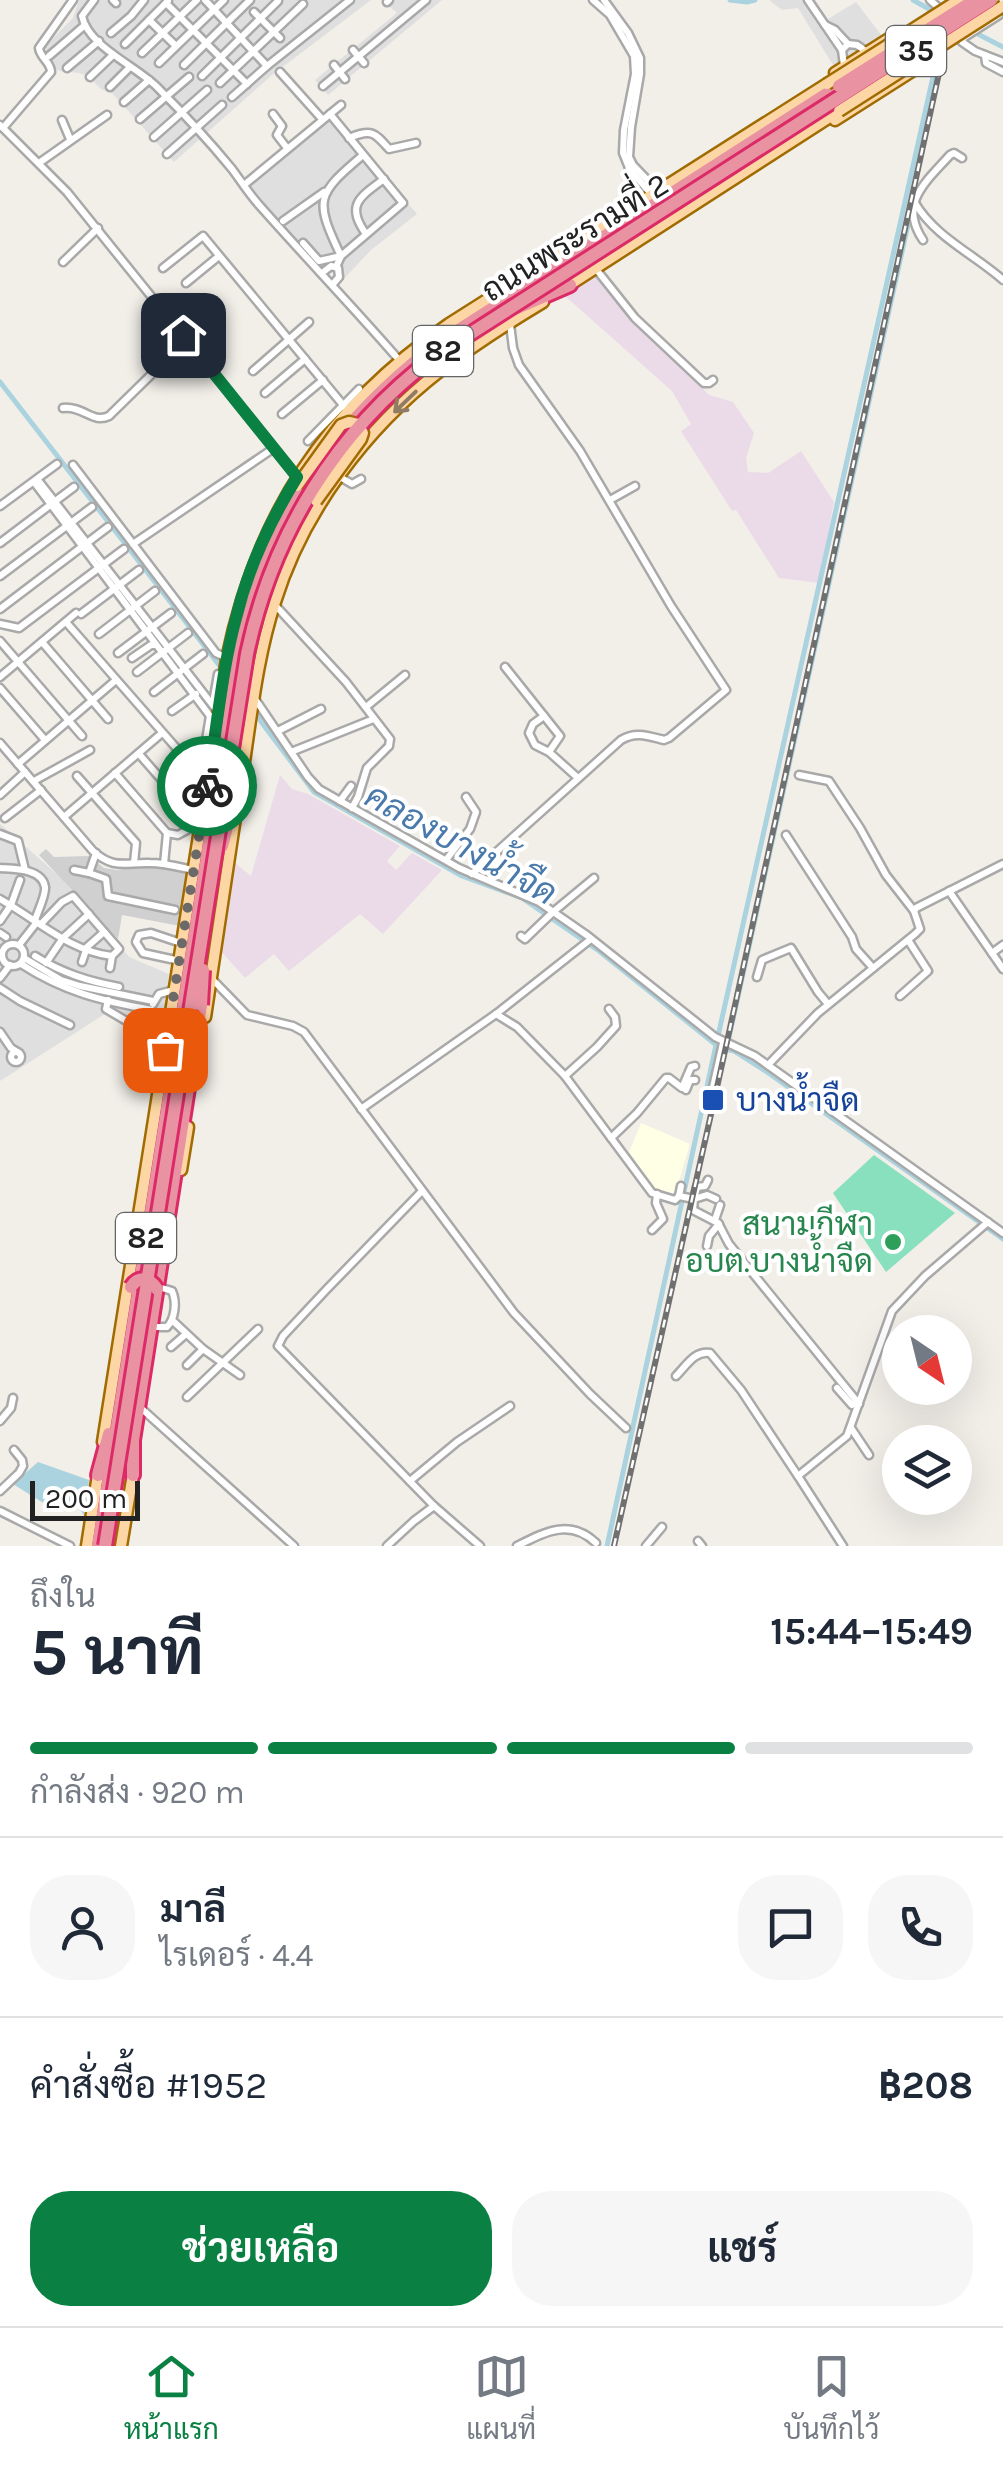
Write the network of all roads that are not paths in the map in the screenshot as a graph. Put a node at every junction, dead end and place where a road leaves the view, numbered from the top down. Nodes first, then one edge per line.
1 (74, 0) edge
2 (144, 0) edge
3 (197, 0) edge
4 (205, 0) edge
5 (224, 0) edge
6 (250, 0) edge
7 (350, 0) edge
8 (593, 0) edge
9 (808, 0) edge
10 (930, 0) edge
11 (959, 0) edge
12 (976, 0) edge
13 (168, 1) edge
14 (278, 1) edge
15 (607, 1) edge
16 (425, 3) edge
17 (945, 3) edge
18 (90, 4) edge
19 (303, 4) dead end
20 (996, 6) edge
21 (214, 10) junction
22 (151, 15) junction
23 (257, 15) junction
24 (181, 16) junction
25 (226, 23) junction
26 (85, 26) junction
27 (193, 29) junction
28 (111, 32) dead end
29 (163, 33) junction
30 (898, 34) junction
31 (276, 35) junction
32 (240, 38) junction
33 (99, 41) junction
34 (206, 43) junction
35 (125, 44) dead end
36 (176, 46) junction
37 (845, 47) junction
38 (253, 51) junction
39 (867, 52) junction
40 (142, 53) dead end
41 (113, 55) junction
42 (985, 55) junction
43 (49, 56) dead end
44 (220, 57) junction
45 (159, 62) dead end
46 (1002, 62) edge
47 (184, 65) dead end
48 (267, 66) junction
49 (130, 67) junction
50 (66, 68) dead end
51 (844, 68) junction
52 (337, 69) junction
53 (234, 70) junction
54 (280, 72) dead end
55 (1001, 72) edge
56 (202, 76) dead end
57 (90, 77) dead end
58 (189, 77) dead end
59 (346, 79) dead end
60 (149, 80) junction
61 (220, 84) dead end
62 (247, 84) junction
63 (833, 85) junction
64 (323, 86) dead end
65 (110, 87) dead end
66 (207, 90) dead end
67 (166, 96) junction
68 (232, 97) dead end
69 (124, 102) dead end
70 (222, 105) dead end
71 (341, 105) dead end
72 (838, 107) junction
73 (181, 114) junction
74 (273, 114) dead end
75 (106, 115) dead end
76 (82, 116) dead end
77 (326, 117) junction
78 (140, 119) dead end
79 (62, 120) dead end
80 (2, 126) edge
81 (87, 128) junction
82 (196, 129) junction
83 (154, 137) dead end
84 (350, 138) junction
85 (70, 139) junction
86 (416, 143) dead end
87 (287, 148) junction
88 (168, 154) dead end
89 (363, 155) junction
90 (962, 158) dead end
91 (39, 163) junction
92 (630, 164) junction
93 (736, 178) junction
94 (384, 179) junction
95 (672, 182) junction
96 (244, 185) junction
97 (326, 191) junction
98 (655, 193) junction
99 (915, 203) junction
100 (283, 222) dead end
101 (98, 228) junction
102 (366, 234) junction
103 (609, 234) junction
104 (923, 240) dead end
105 (303, 244) dead end
106 (564, 251) junction
107 (219, 256) junction
108 (341, 256) junction
109 (63, 262) dead end
110 (336, 267) junction
111 (162, 268) dead end
112 (538, 268) junction
113 (596, 268) junction
114 (322, 274) junction
115 (1003, 280) edge
116 (186, 283) dead end
117 (333, 284) junction
118 (570, 284) joint
119 (503, 314) junction
120 (309, 322) dead end
121 (183, 335) junction
122 (288, 340) junction
123 (305, 360) junction
124 (400, 361) junction
125 (252, 371) dead end
126 (323, 380) junction
127 (713, 380) dead end
128 (359, 389) dead end
129 (265, 392) dead end
130 (62, 408) dead end
131 (346, 408) junction
132 (282, 414) dead end
133 (308, 440) dead end
134 (363, 446) junction
135 (274, 448) junction
136 (373, 454) dead end
137 (58, 464) dead end
138 (73, 464) dead end
139 (340, 476) junction
140 (361, 479) dead end
141 (36, 481) junction
142 (297, 481) junction
143 (634, 486) dead end
144 (74, 487) dead end
145 (610, 500) junction
146 (53, 503) junction
147 (0, 506) edge
148 (92, 506) dead end
149 (69, 524) junction
150 (108, 528) dead end
151 (0, 543) edge
152 (132, 544) junction
153 (85, 545) junction
154 (124, 549) dead end
155 (102, 566) junction
156 (140, 570) dead end
157 (0, 576) edge
158 (174, 578) dead end
159 (164, 586) junction
160 (118, 587) junction
161 (155, 592) dead end
162 (274, 604) junction
163 (134, 608) junction
164 (0, 610) edge
165 (171, 613) dead end
166 (66, 622) junction
167 (0, 624) edge
168 (150, 629) junction
169 (188, 633) dead end
170 (99, 634) dead end
171 (264, 640) junction
172 (0, 641) edge
173 (42, 642) junction
174 (163, 648) junction
175 (118, 653) dead end
176 (203, 654) dead end
177 (132, 658) dead end
178 (194, 661) junction
179 (18, 662) junction
180 (505, 667) dead end
181 (182, 671) junction
182 (200, 671) dead end
183 (136, 672) dead end
184 (405, 676) dead end
185 (0, 677) edge
186 (116, 680) junction
187 (237, 687) junction
188 (0, 688) edge
189 (154, 692) dead end
190 (198, 692) junction
191 (92, 700) junction
192 (366, 707) junction
193 (211, 710) junction
194 (320, 710) dead end
195 (172, 711) dead end
196 (544, 716) junction
197 (108, 719) dead end
198 (68, 720) junction
199 (371, 720) dead end
200 (278, 732) junction
201 (162, 733) junction
202 (82, 736) dead end
203 (45, 740) junction
204 (0, 743) edge
205 (90, 750) dead end
206 (291, 752) junction
207 (549, 752) junction
208 (139, 754) junction
209 (18, 764) junction
210 (243, 767) junction
211 (208, 769) junction
212 (26, 772) junction
213 (115, 772) junction
214 (799, 775) dead end
215 (76, 776) dead end
216 (578, 778) junction
217 (34, 782) junction
218 (351, 786) dead end
219 (41, 790) junction
220 (92, 793) junction
221 (0, 794) edge
222 (466, 797) dead end
223 (340, 801) junction
224 (199, 807) junction
225 (352, 808) junction
226 (4, 816) edge
227 (64, 817) junction
228 (0, 834) edge
229 (167, 834) junction
230 (786, 835) dead end
231 (96, 853) junction
232 (214, 856) junction
233 (446, 860) junction
234 (134, 863) junction
235 (111, 864) junction
236 (164, 864) junction
237 (1003, 864) edge
238 (0, 868) edge
239 (25, 870) junction
240 (74, 870) dead end
241 (192, 870) junction
242 (88, 872) junction
243 (472, 874) junction
244 (594, 878) dead end
245 (106, 879) junction
246 (20, 880) dead end
247 (951, 894) junction
248 (0, 899) edge
249 (10, 905) junction
250 (175, 910) dead end
251 (914, 911) junction
252 (89, 914) junction
253 (550, 914) junction
254 (0, 921) edge
255 (38, 922) junction
256 (104, 932) junction
257 (198, 932) junction
258 (520, 936) dead end
259 (63, 938) junction
260 (588, 941) junction
261 (910, 942) junction
262 (2, 943) edge
263 (182, 943) junction
264 (19, 945) junction
265 (1003, 945) edge
266 (87, 951) junction
267 (992, 952) junction
268 (35, 956) dead end
269 (112, 956) junction
270 (23, 961) junction
271 (82, 962) dead end
272 (180, 962) junction
273 (46, 963) junction
274 (8, 964) junction
275 (110, 968) dead end
276 (873, 968) junction
277 (1003, 969) edge
278 (0, 975) edge
279 (212, 978) junction
280 (757, 978) dead end
281 (119, 987) dead end
282 (0, 988) edge
283 (175, 991) junction
284 (900, 996) dead end
285 (108, 1000) junction
286 (828, 1004) junction
287 (152, 1005) junction
288 (608, 1009) dead end
289 (496, 1014) junction
290 (170, 1024) junction
291 (70, 1025) dead end
292 (0, 1032) edge
293 (157, 1039) dead end
294 (2, 1042) edge
295 (724, 1043) dead end
296 (15, 1055) dead end
297 (695, 1066) dead end
298 (768, 1066) junction
299 (564, 1076) junction
300 (695, 1080) dead end
301 (687, 1090) junction
302 (712, 1092) dead end
303 (362, 1109) junction
304 (611, 1138) junction
305 (708, 1180) dead end
306 (681, 1186) dead end
307 (422, 1191) junction
308 (657, 1194) junction
309 (686, 1197) junction
310 (717, 1222) junction
311 (985, 1225) junction
312 (652, 1230) dead end
313 (1003, 1233) edge
314 (707, 1246) dead end
315 (132, 1287) junction
316 (159, 1289) junction
317 (172, 1320) junction
318 (156, 1327) junction
319 (258, 1329) dead end
320 (186, 1334) junction
321 (171, 1348) dead end
322 (204, 1349) junction
323 (223, 1362) junction
324 (187, 1366) dead end
325 (240, 1375) dead end
326 (676, 1376) dead end
327 (837, 1388) dead end
328 (186, 1397) dead end
329 (13, 1398) dead end
330 (858, 1403) junction
331 (510, 1406) dead end
332 (143, 1410) junction
333 (0, 1421) edge
334 (626, 1428) dead end
335 (850, 1428) junction
336 (14, 1450) dead end
337 (869, 1455) dead end
338 (116, 1474) junction
339 (798, 1476) junction
340 (410, 1481) junction
341 (0, 1490) edge
342 (434, 1506) junction
343 (0, 1511) edge
344 (662, 1527) dead end
345 (596, 1542) dead end
346 (70, 1546) edge
347 (87, 1546) edge
348 (103, 1546) edge
349 (120, 1546) edge
350 (294, 1546) edge
351 (387, 1546) edge
352 (480, 1546) edge
353 (518, 1546) edge
354 (646, 1546) edge
355 (843, 1546) edge

1 - 80 street
2 - 28 street
3 - 24 street
4 - 21 street
5 - 21 street
6 - 25 street
7 - 48 street
8 - 92 street
9 - 37 street
10 - 17 street
11 - 63 main road, ถนนพระรามที่ 2 / 35, bridge
12 - 63 highway, ถนนพระรามที่ 2 / 35, bridge
12 - 257 highway, 82, bridge
13 - 22 street
13 - 24 street
14 - 23 street
15 - 92 street
16 - 52 street
17 - 30 street
18 - 26 street
19 - 31 street
20 - 42 street
20 - 72 highway, ถนนพระรามที่ 2 / 35, bridge
20 - 257 highway, 82, bridge
21 - 25 street
21 - 27 street
22 - 29 street
22 - 35 street
23 - 31 street
23 - 32 street
24 - 27 street
24 - 29 street
25 - 32 street
25 - 34 street
26 - 33 street
26 - 43 street
27 - 34 street
27 - 36 street
29 - 36 street
29 - 40 street
30 - 39 main road
30 - 93 main road
31 - 38 street
32 - 38 street
32 - 44 street
33 - 41 street
33 - 50 street
34 - 44 street
34 - 47 street
36 - 45 street
37 - 39 street
37 - 51 street
38 - 48 street
38 - 53 street
39 - 51 main road
41 - 49 street
41 - 57 street
42 - 46 street
42 - 55 street
44 - 53 street
44 - 56 street
46 - 55 street
48 - 62 street
49 - 60 street
49 - 65 street
51 - 95 main road
52 - 59 street
52 - 64 street
53 - 61 street
53 - 62 street
54 - 77 street
58 - 67 street
60 - 67 street
60 - 69 street
62 - 68 street
63 - 95 main road, ถนนพระรามที่ 2 / 35
63 - 103 highway, ถนนพระรามที่ 2 / 35
66 - 73 street
67 - 73 street
67 - 78 street
70 - 82 street
71 - 77 street
72 - 93 main road, ถนนพระรามที่ 2 / 35
72 - 119 highway, ถนนพระรามที่ 2 / 35
73 - 82 street
73 - 83 street
74 - 87 street
75 - 81 street
76 - 81 street
77 - 84 street
77 - 87 street
79 - 85 street
80 - 91 street
81 - 85 street
82 - 88 street
82 - 96 street
84 - 86 street
84 - 89 street
85 - 91 street
87 - 96 street
89 - 94 street
89 - 97 street
90 - 99 street
91 - 101 street
92 - 98 street
93 - 113 main road, ถนนพระรามที่ 2 / 35
94 - 102 street
94 - 102 street
95 - 98 main road, ถนนพระรามที่ 2 / 35
96 - 114 street
97 - 100 street
97 - 108 street
98 - 106 main road, ถนนพระรามที่ 2 / 35
99 - 104 street
99 - 115 street
101 - 109 street
101 - 121 street
102 - 108 street
103 - 106 highway
103 - 119 highway, ถนนพระรามที่ 2 / 35
105 - 108 street
106 - 112 main road, ถนนพระรามที่ 2 / 35
107 - 111 street
107 - 116 street
107 - 122 street
108 - 110 street
110 - 114 street
110 - 117 street
112 - 119 highway
112 - 124 main road, ถนนพระรามที่ 2 / 35
113 - 118 main road, ถนนพระรามที่ 2 / 35
113 - 127 street
114 - 117 street
117 - 124 street
118 - 119 highway
119 -> 134 main road, ถนนพระรามที่ 2 / 35
119 - 145 street
119 - 187 highway, ถนนพระรามที่ 2 / 35
120 - 122 street
121 - 130 street
121 - 135 street
122 - 123 street
122 - 125 street
123 - 126 street
123 - 129 street
124 - 131 main road, ถนนพระรามที่ 2 / 35
126 - 131 street
126 - 132 street
128 - 131 street
131 - 133 street
131 - 142 main road, ถนนพระรามที่ 2 / 35
134 - 136 street
134 - 139 main road, ถนนพระรามที่ 2 / 35
135 - 142 street
135 - 152 street
137 - 141 street
138 - 152 street
139 - 140 street
139 - 162 main road, ถนนพระรามที่ 2 / 35
141 - 146 street
141 - 147 street
142 - 171 main road, bridge
142 - 187 main road, ถนนพระรามที่ 2 / 35
143 - 145 street
144 - 146 street
145 - 216 street
146 - 149 street
146 - 151 street
148 - 149 street
149 - 153 street
149 - 157 street
150 - 153 street
152 - 159 street
153 - 155 street
153 - 164 street
154 - 155 street
155 - 160 street
155 - 167 street
156 - 160 street
158 - 159 street
159 - 187 street
160 - 163 street
160 - 166 street
161 - 163 street
162 - 171 main road, ถนนพระรามที่ 2 / 35
162 - 192 street
163 - 168 street
163 - 170 street
165 - 168 street
166 - 173 street
166 - 186 street
168 - 174 street
168 - 175 street
169 - 174 street
171 - 187 main road, ถนนพระรามที่ 2 / 35
172 - 179 street
173 - 179 street
173 - 191 street
174 - 177 street
174 - 181 street
174 - 183 street
176 - 178 street
178 - 181 street
178 - 182 street
179 - 185 street
179 - 198 street
180 - 196 street
181 - 189 street
181 - 190 street
184 - 192 street
186 - 191 street
186 - 201 street
187 - 193 main road, ถนนพระรามที่ 2 / 35
187 - 200 street
187 - 210 main road, ถนนพระรามที่ 2 / 35
187 - 232 highway, ถนนพระรามที่ 2 / 35
188 - 203 street
190 - 193 street
190 - 195 street
191 - 197 street
191 - 198 street
192 - 225 street
193 - 211 main road, ถนนพระรามที่ 2 / 35
194 - 200 street
196 - 207 street
196 - 207 street
198 - 202 street
198 - 203 street
199 - 206 street
200 - 206 street
201 - 208 street
201 - 211 street
203 - 209 street
204 - 209 street
205 - 217 street
206 - 223 street
207 - 216 street
208 - 213 street
208 - 224 street
209 - 212 street
210 - 232 highway
210 - 279 main road, ถนนพระรามที่ 2 / 35
211 - 224 main road, ถนนพระรามที่ 2 / 35
211 - 232 highway
212 - 217 street
212 - 221 street
213 - 220 street
213 - 229 street
214 - 251 street
215 - 220 street
216 - 243 street
217 - 219 street
218 - 223 street
219 - 226 street
219 - 227 street
220 - 227 street
220 - 234 street
222 - 233 street
223 - 225 street
224 - 229 street
224 - 241 main road, ถนนพระรามที่ 2 / 35
225 - 233 street
227 - 231 street
228 - 239 street
229 - 236 street
230 - 276 street
231 - 235 street
231 - 242 street
232 - 338 highway, ถนนพระรามที่ 2 / 35
233 - 243 street
234 - 235 street
234 - 236 street
235 - 245 street
236 - 241 street
237 - 247 street
238 - 239 street
239 - 255 street
240 - 242 street
241 - 263 main road, ถนนพระรามที่ 2 / 35
242 - 245 street
243 - 253 street
244 - 253 street
245 - 250 street
246 - 249 street
247 - 251 street
247 - 267 street
248 - 249 street
249 - 254 street
249 - 255 street
251 - 261 street
252 - 255 street
252 - 256 street
252 - 259 street
253 - 258 street
253 - 260 street
255 - 259 street
255 - 264 street
256 - 266 street
256 - 269 street
257 - 315 highway
257 - 316 highway, bridge
257 - 348 highway, 82
259 - 266 street
259 - 273 street
260 - 289 street
260 - 298 street
261 - 276 street
261 - 284 street
262 - 264 street
262 - 274 street
263 - 272 main road, ถนนพระรามที่ 2 / 35
263 - 272 street
264 - 270 street
265 - 267 street
266 - 269 street
266 - 271 street
267 - 277 street
268 - 273 street
269 - 275 street
270 - 274 street
270 - 285 street
270 - 287 street
272 - 283 main road, ถนนพระรามที่ 2 / 35
273 - 281 street
274 - 278 street
276 - 286 street
279 - 303 street
279 - 316 main road, ถนนพระรามที่ 2 / 35
280 - 286 street
282 - 291 street
283 - 287 street
283 - 290 main road, ถนนพระรามที่ 2 / 35
285 - 287 street
285 - 293 street
286 - 298 street
287 - 290 street
288 - 299 street
289 - 299 street
289 - 303 street
290 - 338 main road, ถนนพระรามที่ 2 / 35
292 - 294 street
294 - 296 street
295 - 302 street
297 - 301 street
298 - 311 street
299 - 304 street
300 - 301 street
301 - 304 street
303 - 307 street
304 - 308 street
305 - 309 street
306 - 309 street
307 - 334 street
307 - 340 street
308 - 309 street
308 - 312 street
309 - 310 street
309 - 310 street
310 - 314 street
310 - 330 street
311 - 313 street
311 - 330 street
315 - 316 highway, bridge
315 - 338 highway
316 - 317 street
316 - 318 main road, ถนนพระรามที่ 2 / 35
316 - 338 highway
317 - 318 street
317 - 320 street
318 - 332 main road, ถนนพระรามที่ 2 / 35
319 - 323 street
320 - 321 street
320 - 322 street
322 - 323 street
322 - 324 street
323 - 325 street
323 - 328 street
326 - 339 street
327 - 330 street
329 - 333 street
330 - 335 street
331 - 340 street
332 - 338 main road, ถนนพระรามที่ 2 / 35
332 - 350 street
335 - 337 street
335 - 339 street
336 - 341 street
338 - 347 main road, ถนนพระรามที่ 2 / 35
338 - 348 highway, ถนนพระรามที่ 2 / 35
338 - 349 main road, ถนนพระรามที่ 2 / 35
339 - 355 street
340 - 342 street
342 - 351 street
342 - 352 street
343 - 346 street
344 - 354 street
345 - 353 street

